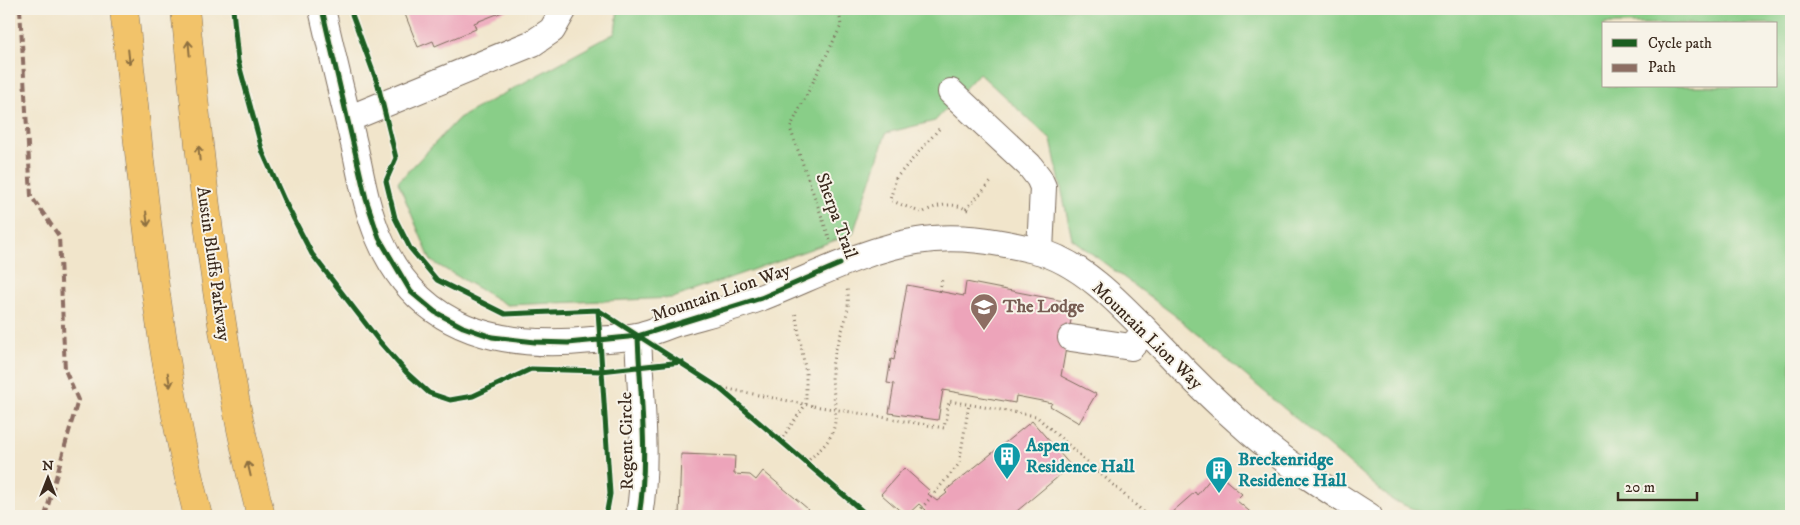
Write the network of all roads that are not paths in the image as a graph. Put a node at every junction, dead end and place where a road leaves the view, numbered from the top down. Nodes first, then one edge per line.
1 (124, 9) edge
2 (185, 9) edge
3 (322, 9) edge
4 (564, 9) edge
5 (951, 92) dead end
6 (348, 119) junction
7 (1040, 251) junction
8 (1146, 331) junction
9 (638, 336) junction
10 (1071, 338) dead end
11 (198, 516) edge
12 (261, 516) edge
13 (638, 516) edge
14 (1369, 516) edge

1 -> 11 main road
12 -> 2 main road, Austin Bluffs Parkway
3 - 6 street, Mountain Lion Way
4 - 6 street
5 - 7 street
6 - 9 street, Mountain Lion Way
7 - 8 street, Mountain Lion Way
7 - 9 street, Mountain Lion Way
8 - 10 street
8 - 14 street, Mountain Lion Way
9 - 13 street, Regent Circle

